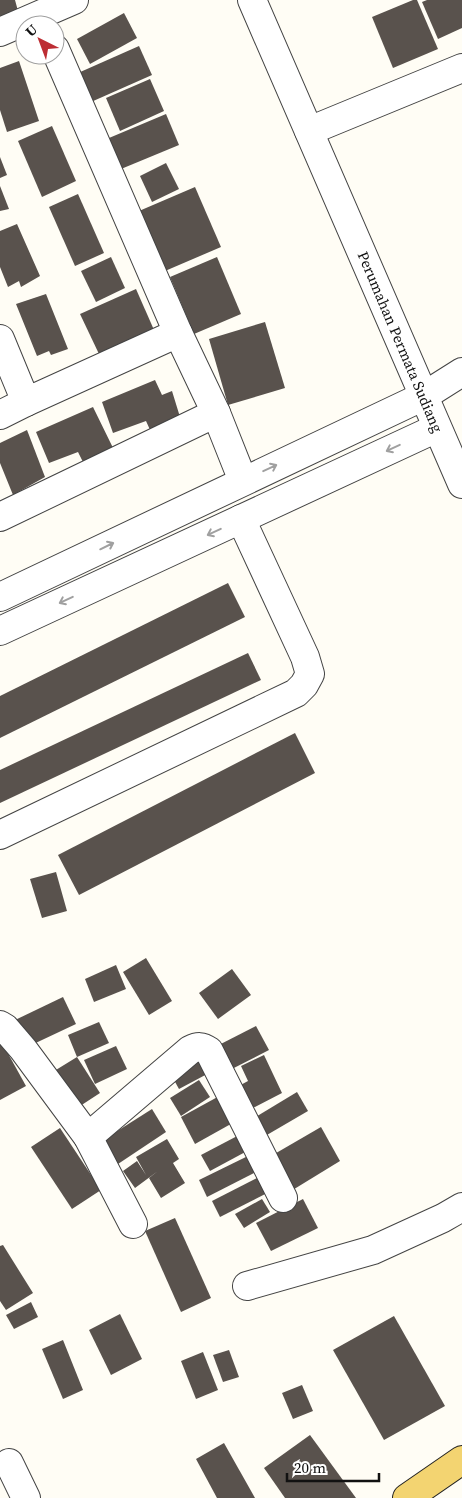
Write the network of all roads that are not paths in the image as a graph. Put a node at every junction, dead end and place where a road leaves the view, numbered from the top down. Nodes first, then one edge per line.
1 (74, 0) edge
2 (252, 0) edge
3 (40, 13) edge
4 (0, 32) edge
5 (62, 65) edge
6 (462, 68) edge
7 (309, 131) junction
8 (178, 333) junction
9 (0, 340) edge
10 (462, 372) edge
11 (424, 396) junction
12 (26, 402) junction
13 (216, 413) junction
14 (0, 415) edge
15 (437, 428) junction
16 (243, 481) junction
17 (462, 484) edge
18 (0, 517) edge
19 (241, 519) junction
20 (0, 597) edge
21 (0, 631) edge
22 (0, 835) edge
23 (0, 1025) edge
24 (88, 1137) junction
25 (283, 1198) dead end
26 (462, 1207) edge
27 (133, 1224) dead end
28 (247, 1286) dead end
29 (9, 1463) dead end
30 (460, 1467) edge
31 (26, 1498) edge
32 (407, 1498) edge

1 - 3 street
2 - 7 street, Perumahan Permata Sudiang
3 - 4 street
5 - 8 street
6 - 7 street
7 - 11 street, Perumahan Permata Sudiang
8 - 12 street
8 - 13 street
9 - 12 street
10 - 11 street
11 - 15 street, Perumahan Permata Sudiang
16 -> 11 street
12 - 14 street
13 - 16 street
13 - 18 street
15 - 17 street, Perumahan Permata Sudiang
15 -> 19 street
20 -> 16 street
19 -> 21 street
19 - 22 street
23 - 24 street
24 - 25 street
24 - 27 street
26 - 28 street
29 - 31 street
30 - 32 main road

